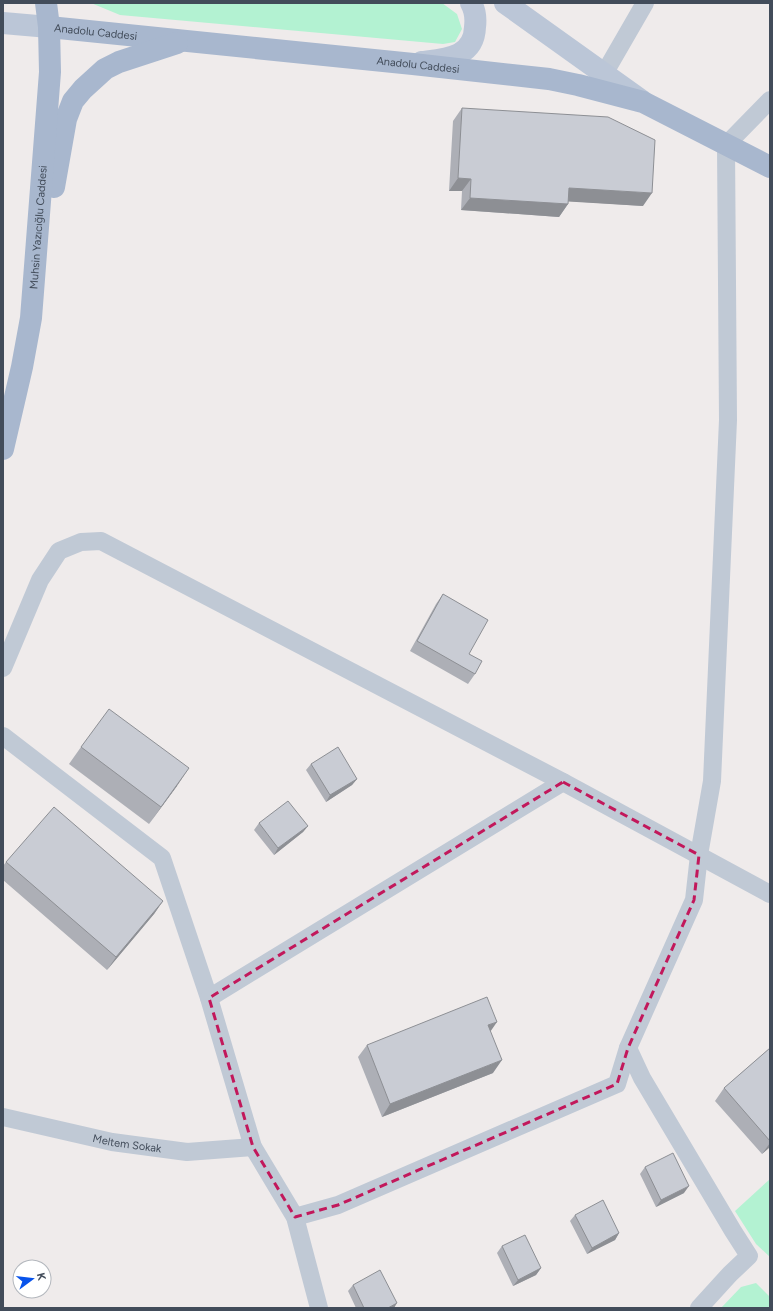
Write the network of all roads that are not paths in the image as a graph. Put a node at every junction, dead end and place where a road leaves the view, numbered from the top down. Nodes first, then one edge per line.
1 (46, 3) edge
2 (471, 3) edge
3 (505, 3) edge
4 (645, 3) edge
5 (3, 24) edge
6 (49, 27) junction
7 (183, 41) junction
8 (413, 64) junction
9 (604, 74) junction
10 (770, 100) edge
11 (643, 102) junction
12 (726, 144) junction
13 (770, 167) edge
14 (31, 318) junction
15 (3, 449) edge
16 (3, 668) edge
17 (3, 736) edge
18 (563, 782) junction
19 (699, 855) junction
20 (770, 894) edge
21 (209, 998) junction
22 (628, 1048) junction
23 (3, 1116) edge
24 (253, 1147) junction
25 (295, 1217) junction
26 (319, 1308) edge
27 (699, 1308) edge

1 - 6 main road, Muhsin Yazıcığlu Caddesi
2 - 8 street
3 - 9 street
4 - 9 street
5 - 6 street
6 - 7 main road, Anadolu Caddesi
6 - 14 main road, Muhsin Yazıcığlu Caddesi
7 - 8 main road, Anadolu Caddesi
7 - 14 main road
8 - 11 main road, Anadolu Caddesi
9 - 11 street
10 - 12 street
11 - 12 main road, Anadolu Caddesi
12 - 13 main road, Anadolu Caddesi
12 - 19 street
14 - 15 main road, Muhsin Yazıcığlu Caddesi
16 - 18 street
17 - 21 street
18 - 19 street
18 - 21 street
19 - 20 street
19 - 22 street
21 - 24 street
22 - 25 street
22 - 27 street
23 - 24 street, Meltem Sokak
24 - 25 street
25 - 26 street

